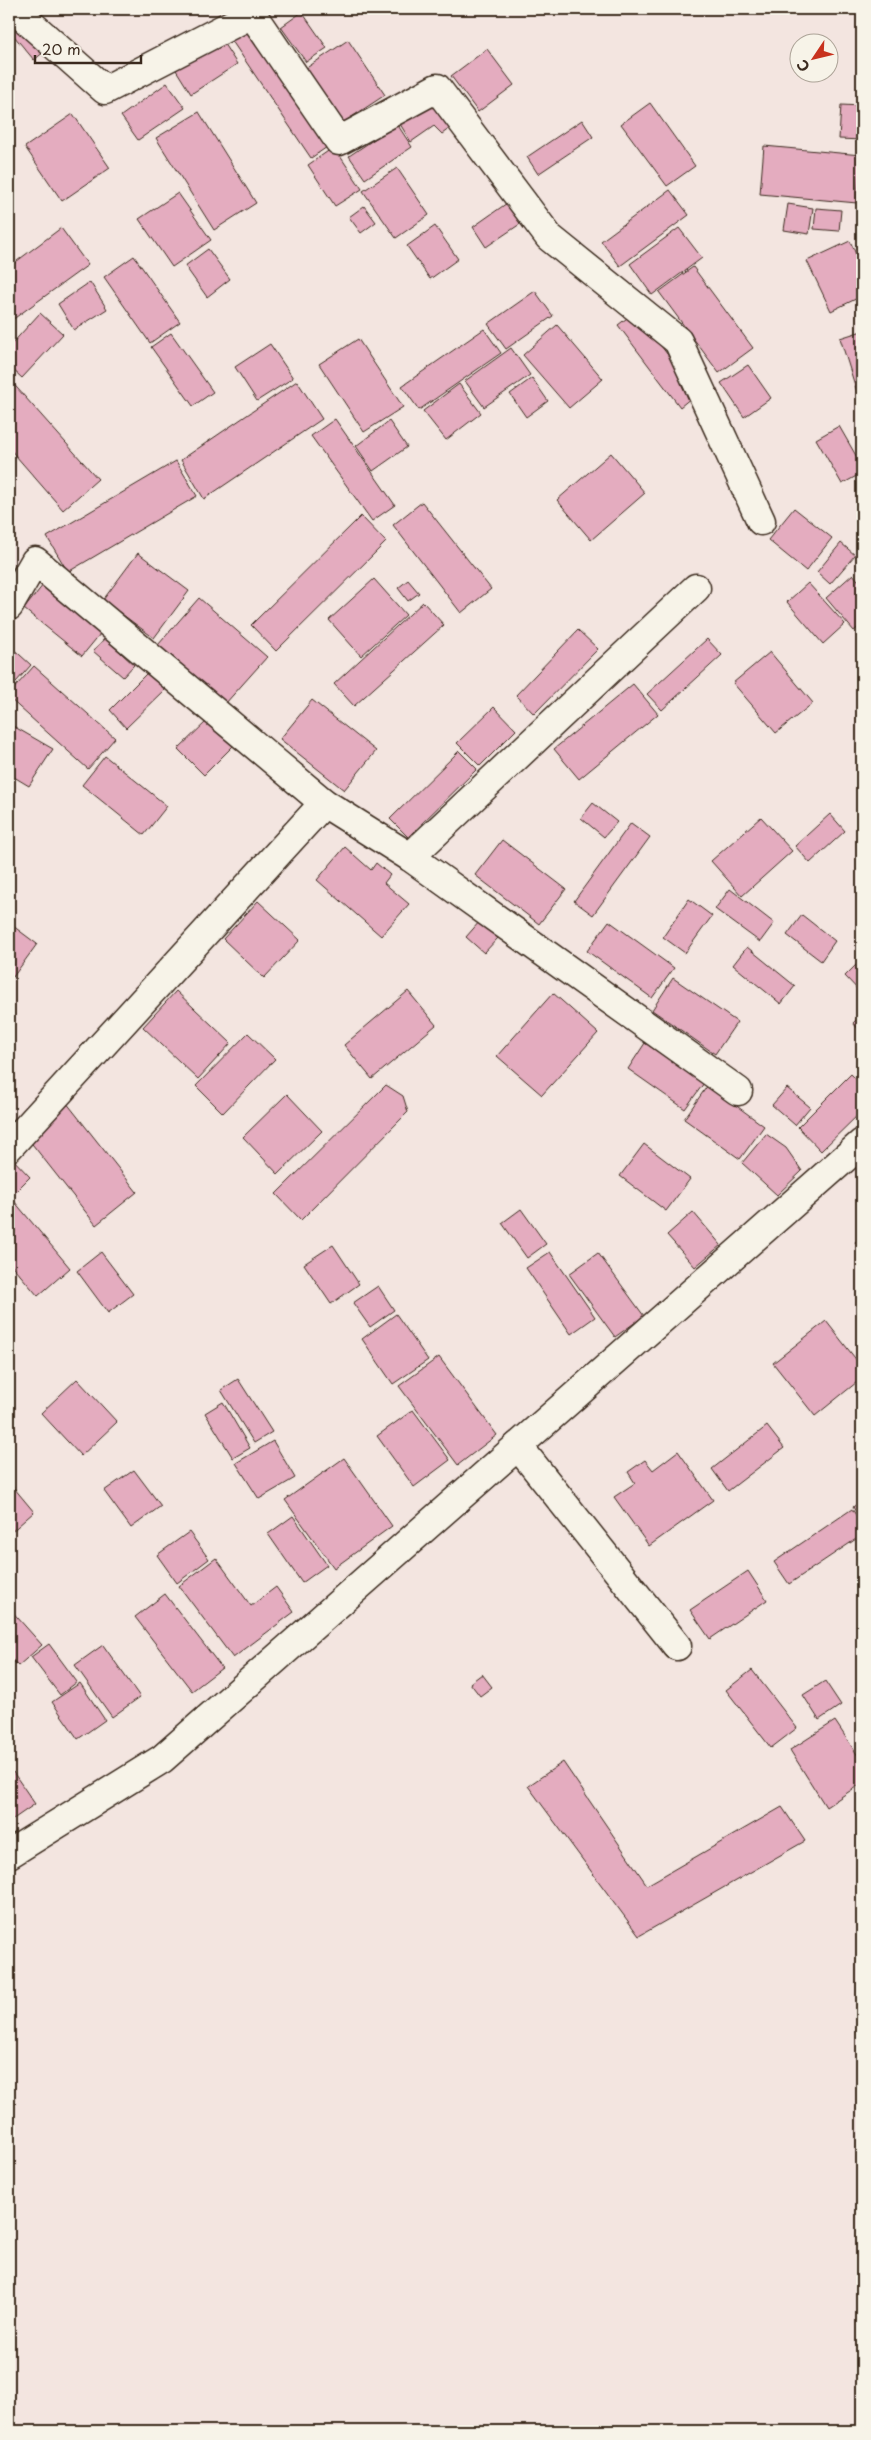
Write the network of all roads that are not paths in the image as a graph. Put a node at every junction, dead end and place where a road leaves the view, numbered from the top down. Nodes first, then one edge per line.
1 (14, 9) edge
2 (761, 521) dead end
3 (696, 588) dead end
4 (9, 606) edge
5 (324, 804) junction
6 (410, 857) junction
7 (738, 1091) dead end
8 (862, 1143) edge
9 (9, 1147) edge
10 (518, 1446) junction
11 (677, 1646) dead end
12 (9, 1854) edge

1 - 2 street
3 - 6 street
4 - 5 street
5 - 6 street
5 - 9 street
6 - 7 street
8 - 10 street
10 - 11 street
10 - 12 street

